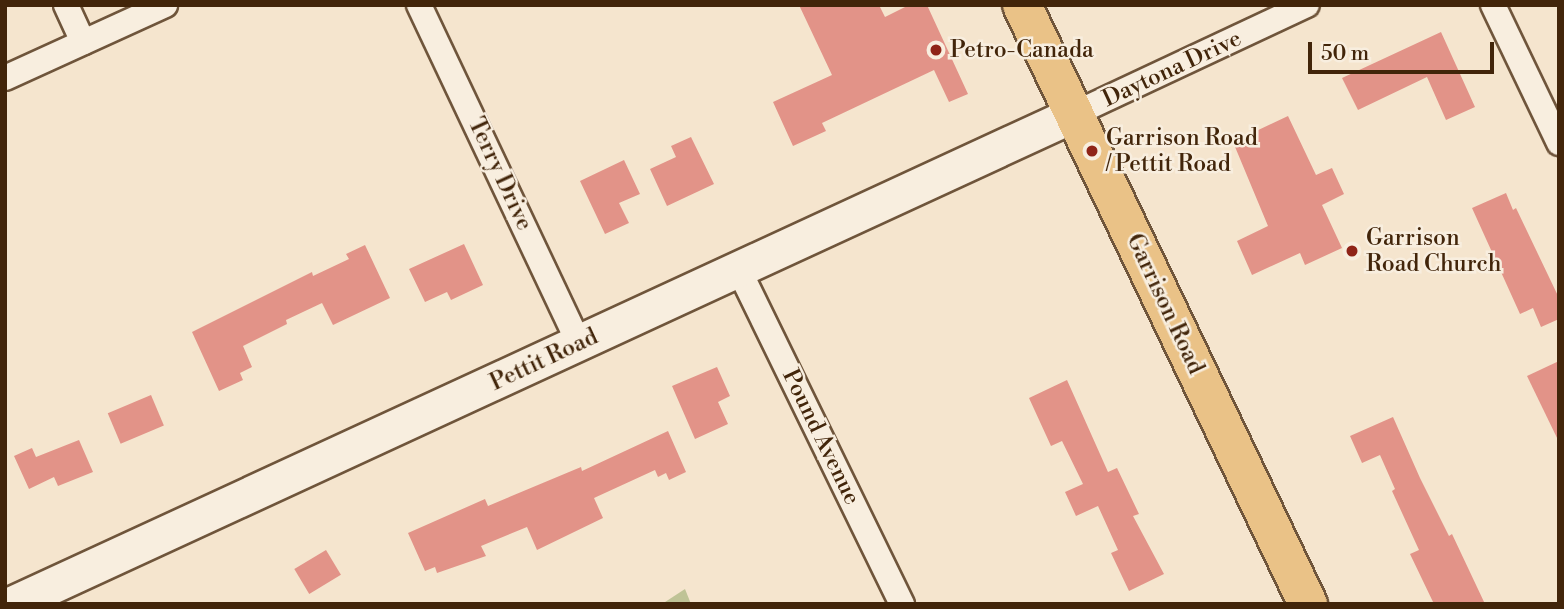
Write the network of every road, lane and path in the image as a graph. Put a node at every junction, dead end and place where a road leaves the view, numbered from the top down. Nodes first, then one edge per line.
1 (66, 5) edge
2 (165, 5) edge
3 (419, 5) edge
4 (1022, 5) edge
5 (1307, 5) edge
6 (1493, 5) edge
7 (83, 43) junction
8 (5, 78) edge
9 (1074, 114) junction
10 (1559, 143) edge
11 (739, 270) junction
12 (579, 344) junction
13 (12, 604) edge
14 (902, 604) edge
15 (1308, 604) edge

1 - 7 street
2 - 7 street
3 - 12 street, Terry Drive
4 - 9 main road, Garrison Road
5 - 9 street, Daytona Drive
6 - 10 street
7 - 8 street
9 - 11 street, Pettit Road
9 - 15 main road, Garrison Road
11 - 12 street, Pettit Road
11 - 14 street, Pound Avenue
12 - 13 street, Pettit Road

